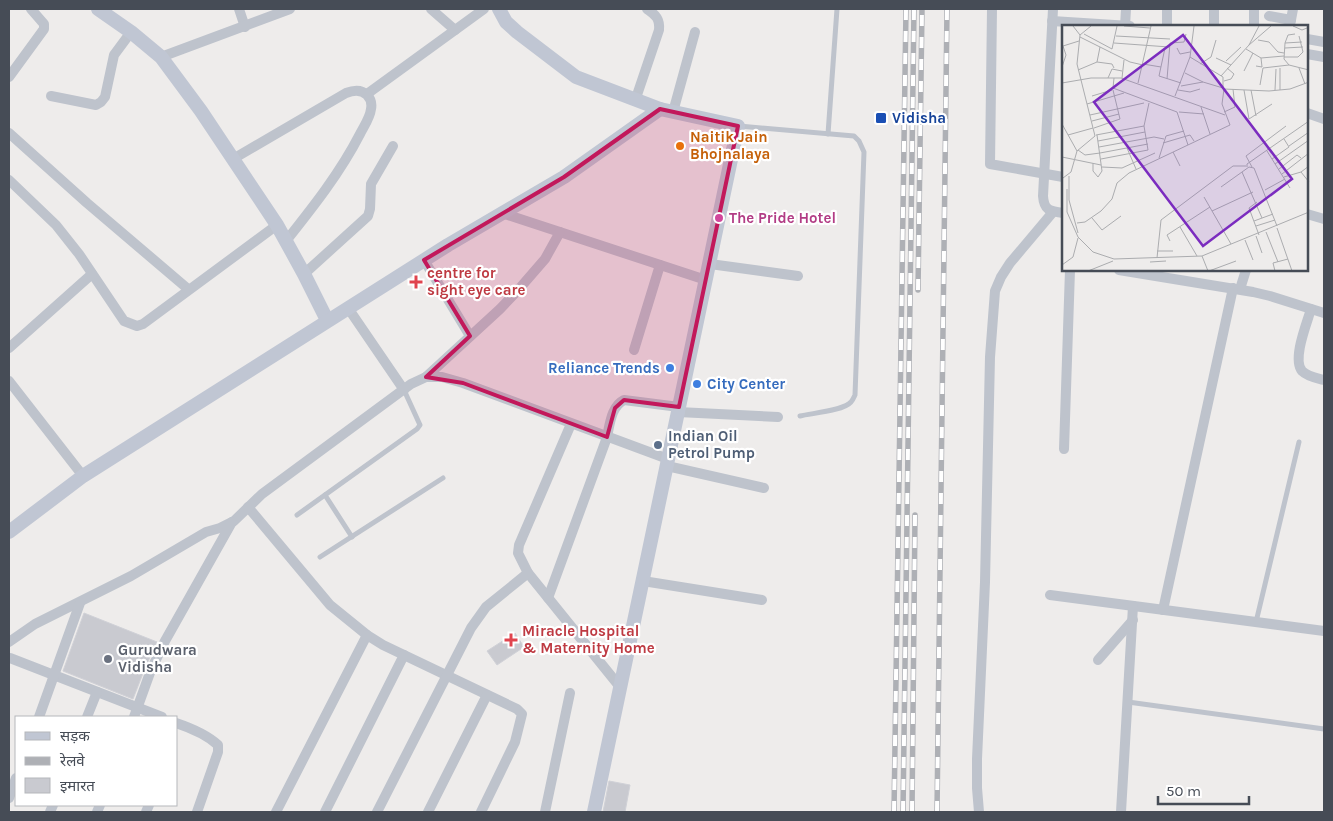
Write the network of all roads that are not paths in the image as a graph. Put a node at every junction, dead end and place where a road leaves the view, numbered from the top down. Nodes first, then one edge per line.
1 (31, 9) edge
2 (98, 9) edge
3 (239, 9) edge
4 (290, 9) edge
5 (431, 9) edge
6 (484, 9) edge
7 (499, 9) edge
8 (647, 9) edge
9 (837, 9) edge
10 (992, 9) edge
11 (1053, 9) edge
12 (1126, 9) edge
13 (1167, 9) edge
14 (1214, 9) edge
15 (1254, 9) edge
16 (1293, 9) edge
17 (1269, 16) dead end
18 (1052, 21) junction
19 (1290, 23) edge
20 (1110, 25) edge
21 (1125, 25) edge
22 (1167, 25) edge
23 (1214, 25) edge
24 (1254, 25) edge
25 (245, 27) junction
26 (455, 30) junction
27 (131, 32) junction
28 (694, 32) dead end
29 (1308, 39) edge
30 (1324, 42) edge
31 (1308, 54) edge
32 (161, 57) junction
33 (1324, 57) edge
34 (9, 78) edge
35 (367, 94) junction
36 (51, 96) dead end
37 (635, 101) junction
38 (667, 111) junction
39 (1308, 113) edge
40 (1324, 119) edge
41 (738, 126) junction
42 (828, 134) junction
43 (10, 138) edge
44 (393, 146) dead end
45 (233, 159) junction
46 (1044, 174) junction
47 (1062, 177) edge
48 (9, 180) edge
49 (1058, 212) edge
50 (502, 213) junction
51 (1308, 214) edge
52 (1324, 219) edge
53 (277, 225) junction
54 (560, 232) junction
55 (286, 242) junction
56 (424, 260) junction
57 (710, 264) junction
58 (660, 265) junction
59 (1070, 271) edge
60 (1125, 271) edge
61 (1246, 271) edge
62 (92, 274) junction
63 (304, 274) junction
64 (798, 276) dead end
65 (706, 280) junction
66 (188, 289) junction
67 (1237, 289) junction
68 (348, 308) junction
69 (1311, 309) junction
70 (1324, 313) edge
71 (327, 320) junction
72 (470, 336) junction
73 (9, 348) edge
74 (634, 350) dead end
75 (426, 377) junction
76 (1324, 380) edge
77 (9, 381) edge
78 (404, 390) junction
79 (679, 409) junction
80 (800, 416) dead end
81 (778, 417) dead end
82 (572, 424) junction
83 (607, 437) junction
84 (1299, 442) dead end
85 (1064, 449) dead end
86 (667, 463) junction
87 (83, 476) junction
88 (443, 478) dead end
89 (764, 488) dead end
90 (325, 495) junction
91 (248, 507) junction
92 (297, 514) dead end
93 (232, 522) junction
94 (9, 532) edge
95 (352, 536) junction
96 (320, 557) dead end
97 (528, 573) junction
98 (643, 581) junction
99 (1050, 595) dead end
100 (548, 598) junction
101 (762, 600) dead end
102 (80, 603) junction
103 (1133, 606) junction
104 (1163, 610) junction
105 (1133, 620) junction
106 (1256, 622) junction
107 (1324, 631) edge
108 (367, 635) junction
109 (9, 642) edge
110 (404, 655) junction
111 (9, 659) edge
112 (1098, 660) dead end
113 (447, 674) junction
114 (55, 676) junction
115 (620, 687) junction
116 (97, 692) junction
117 (570, 693) dead end
118 (487, 695) junction
119 (1128, 702) junction
120 (136, 712) edge
121 (39, 716) edge
122 (87, 716) edge
123 (157, 716) edge
124 (178, 726) edge
125 (1324, 729) edge
126 (15, 781) edge
127 (9, 798) edge
128 (197, 812) edge
129 (276, 812) edge
130 (325, 812) edge
131 (377, 812) edge
132 (428, 812) edge
133 (481, 812) edge
134 (545, 812) edge
135 (594, 812) edge
136 (980, 812) edge
137 (1121, 812) edge

1 - 34 street
2 - 27 street
3 - 25 street
4 - 25 street
5 - 26 street
6 - 26 street
7 - 37 street
8 - 37 street
9 - 42 lane
10 - 46 street
11 - 18 street
12 - 21 street
13 - 22 street
14 - 23 street
15 - 24 street
16 - 19 street
17 - 19 street
18 - 20 street
18 - 46 street
25 - 32 street
26 - 35 street
27 - 32 street
27 - 36 street
28 - 38 street
29 - 30 street
31 - 33 street
32 - 45 street
35 - 45 street
35 - 55 street
37 - 38 street
38 - 41 street
38 - 50 street
39 - 40 street
41 - 42 lane
41 - 57 street
42 - 80 lane
43 - 66 street
44 - 63 street
45 - 53 street
46 - 47 street
46 - 49 street
48 - 62 street
49 - 136 street
50 - 54 street
50 - 56 street
51 - 52 street
53 - 55 street
53 - 66 street
54 - 58 street
54 - 72 street
55 - 63 street
56 - 68 street
56 - 72 street
57 - 64 street
57 - 65 street
58 - 65 street
58 - 74 street
59 - 85 street
60 - 67 street
61 - 67 street
62 - 66 street
62 - 73 street
63 - 71 street
65 - 79 street
67 - 69 street
67 - 104 street
68 - 71 street
68 - 78 street
69 - 70 street
69 - 76 street
71 - 87 street
72 - 75 street
75 - 78 street
75 - 82 street
77 - 87 street
78 - 90 lane
78 - 91 street
79 - 81 street
79 - 83 street
79 - 86 street
82 - 83 street
82 - 97 street
83 - 86 street
83 - 100 street
84 - 106 lane
86 - 89 street
86 - 98 street
87 - 94 street
88 - 95 lane
90 - 92 lane
90 - 95 lane
91 - 93 street
91 - 108 street
93 - 102 street
93 - 120 street
95 - 96 lane
97 - 100 street
97 - 113 street
98 - 101 street
98 - 115 street
99 - 103 street
100 - 115 street
102 - 109 street
102 - 114 street
103 - 104 street
103 - 105 street
104 - 106 street
105 - 112 street
105 - 119 street
106 - 107 street
108 - 110 street
108 - 129 street
110 - 113 street
110 - 130 street
111 - 114 street
113 - 118 street
113 - 131 street
114 - 116 street
114 - 121 street
115 - 135 street
116 - 120 street
116 - 122 street
117 - 134 street
118 - 132 street
118 - 133 street
119 - 125 lane
119 - 137 street
120 - 123 street
124 - 128 street
126 - 127 street

